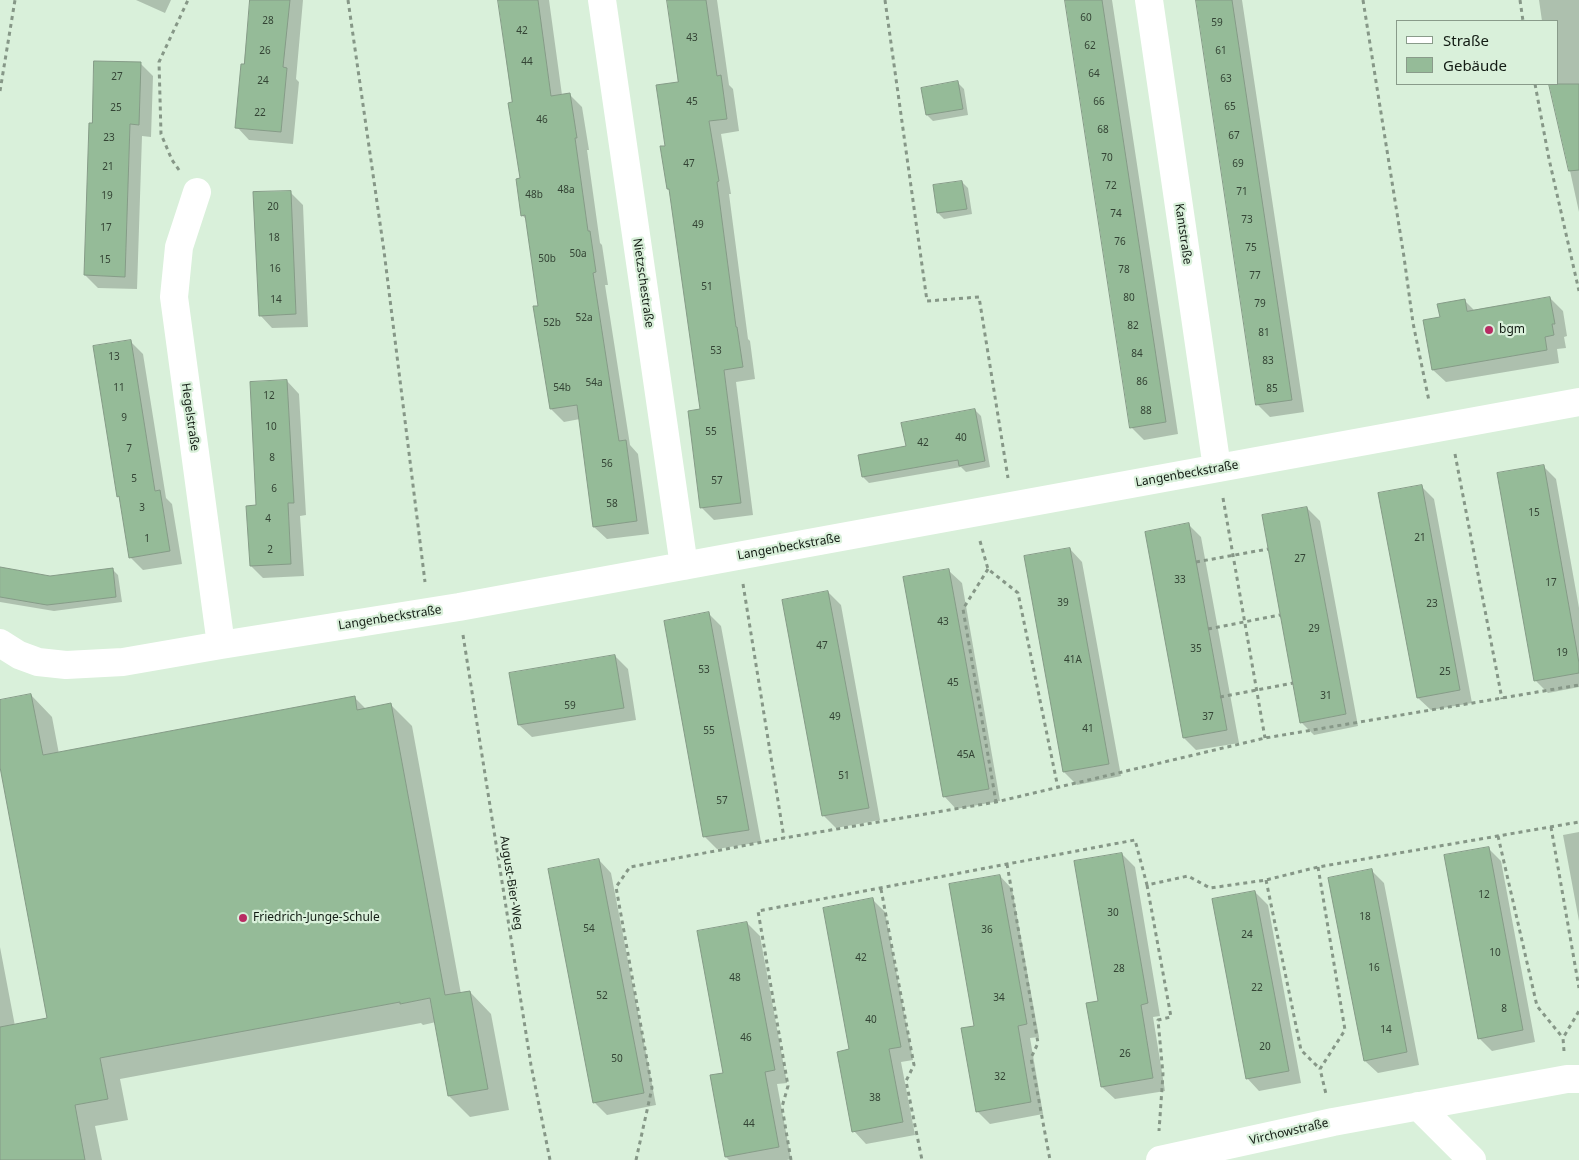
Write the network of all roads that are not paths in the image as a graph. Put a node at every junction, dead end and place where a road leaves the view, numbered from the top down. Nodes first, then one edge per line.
1 (602, 0) edge
2 (1149, 0) edge
3 (197, 192) road end
4 (1579, 402) edge
5 (1218, 468) junction
6 (684, 566) junction
7 (0, 643) edge
8 (220, 644) junction
9 (1579, 1079) edge
10 (1418, 1106) junction
11 (1160, 1160) edge
12 (1472, 1160) edge

1 - 6 street, Nietzschestraße
2 - 5 street, Kantstraße
3 - 8 street, Hegelstraße
4 - 5 street, Langenbeckstraße
5 - 6 street, Langenbeckstraße
6 - 8 street, Langenbeckstraße
7 - 8 street, Langenbeckstraße
9 - 10 street, Virchowstraße
10 - 11 street, Virchowstraße
10 - 12 street

